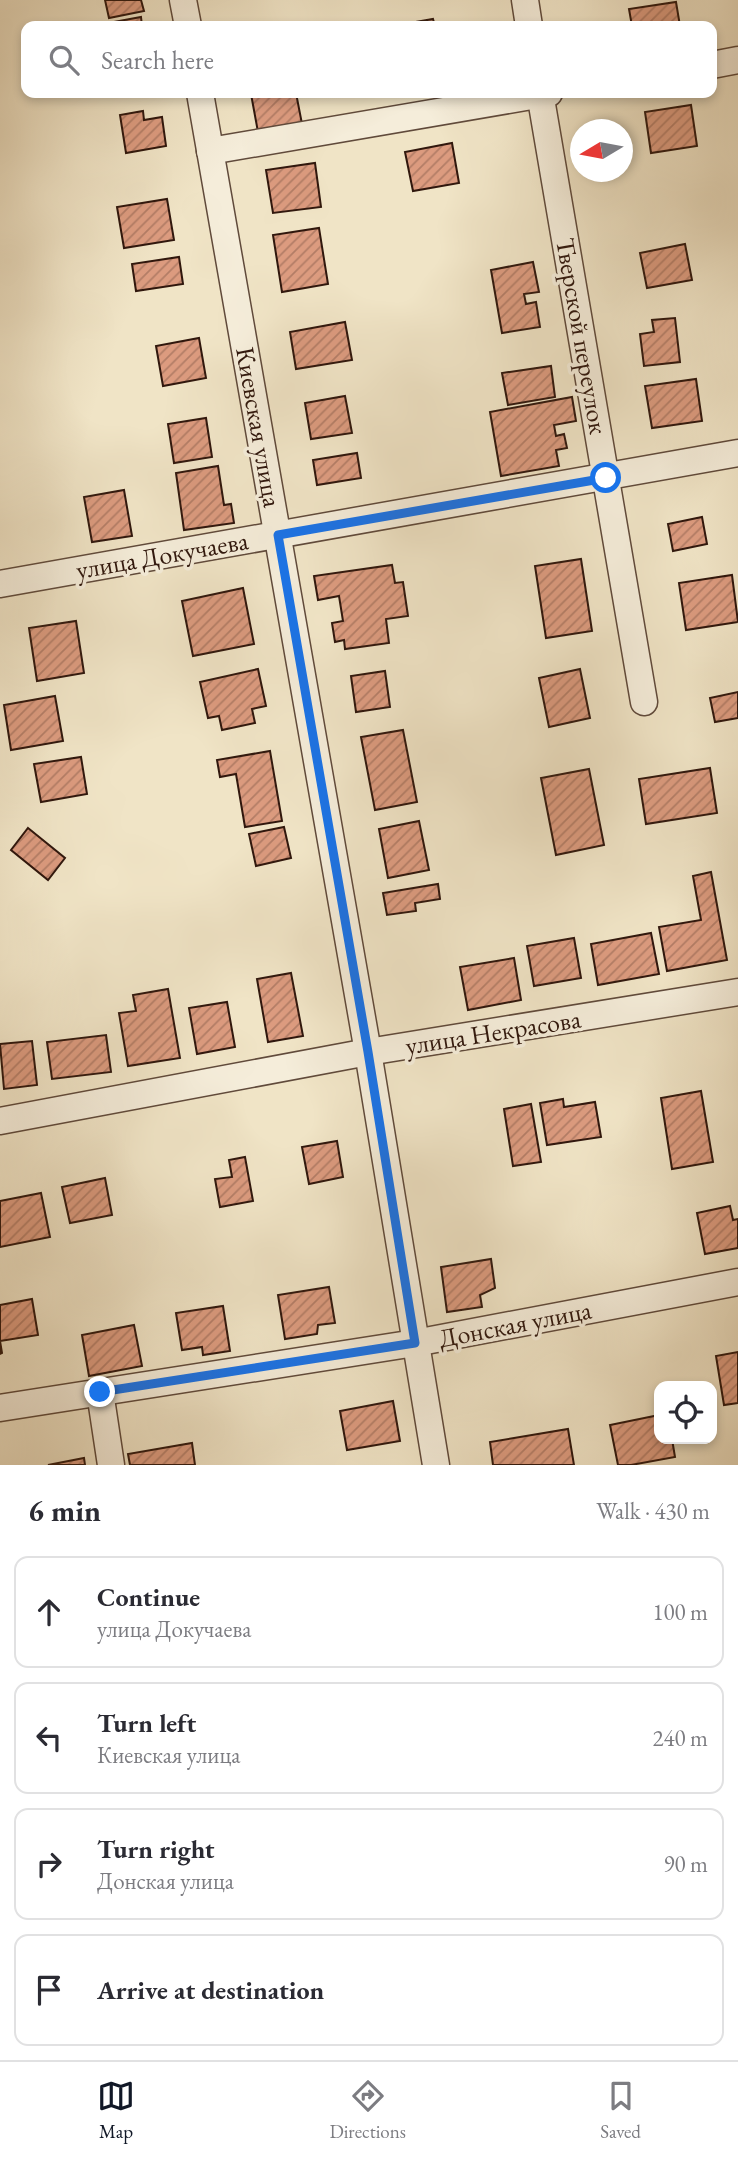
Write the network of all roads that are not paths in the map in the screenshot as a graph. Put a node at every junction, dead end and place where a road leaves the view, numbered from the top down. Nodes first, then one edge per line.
1 (183, 0) edge
2 (524, 0) edge
3 (187, 21) edge
4 (528, 21) edge
5 (738, 60) edge
6 (717, 64) edge
7 (201, 98) edge
8 (514, 98) edge
9 (544, 98) edge
10 (210, 151) junction
11 (738, 453) edge
12 (606, 478) junction
13 (278, 535) junction
14 (0, 584) edge
15 (644, 702) dead end
16 (738, 992) edge
17 (368, 1052) junction
18 (0, 1121) edge
19 (738, 1282) edge
20 (415, 1343) junction
21 (100, 1392) junction
22 (0, 1408) edge
23 (111, 1465) edge
24 (436, 1465) edge

1 - 3 street
2 - 4 street
5 - 6 street
7 - 10 street, Киевская улица
8 - 10 street, Тверской переулок
9 - 12 street, Тверской переулок
10 - 13 street, Киевская улица
11 - 12 street, улица Докучаева
12 - 13 street, улица Докучаева
12 - 15 street, Тверской переулок
13 - 14 street, улица Докучаева
13 - 17 street, Киевская улица
16 - 17 street, улица Некрасова
17 - 18 street, улица Некрасова
17 - 20 street, Киевская улица
19 - 20 street, Донская улица
20 - 21 street, Донская улица
20 - 24 street, Киевская улица
21 - 22 street, Донская улица
21 - 23 street

